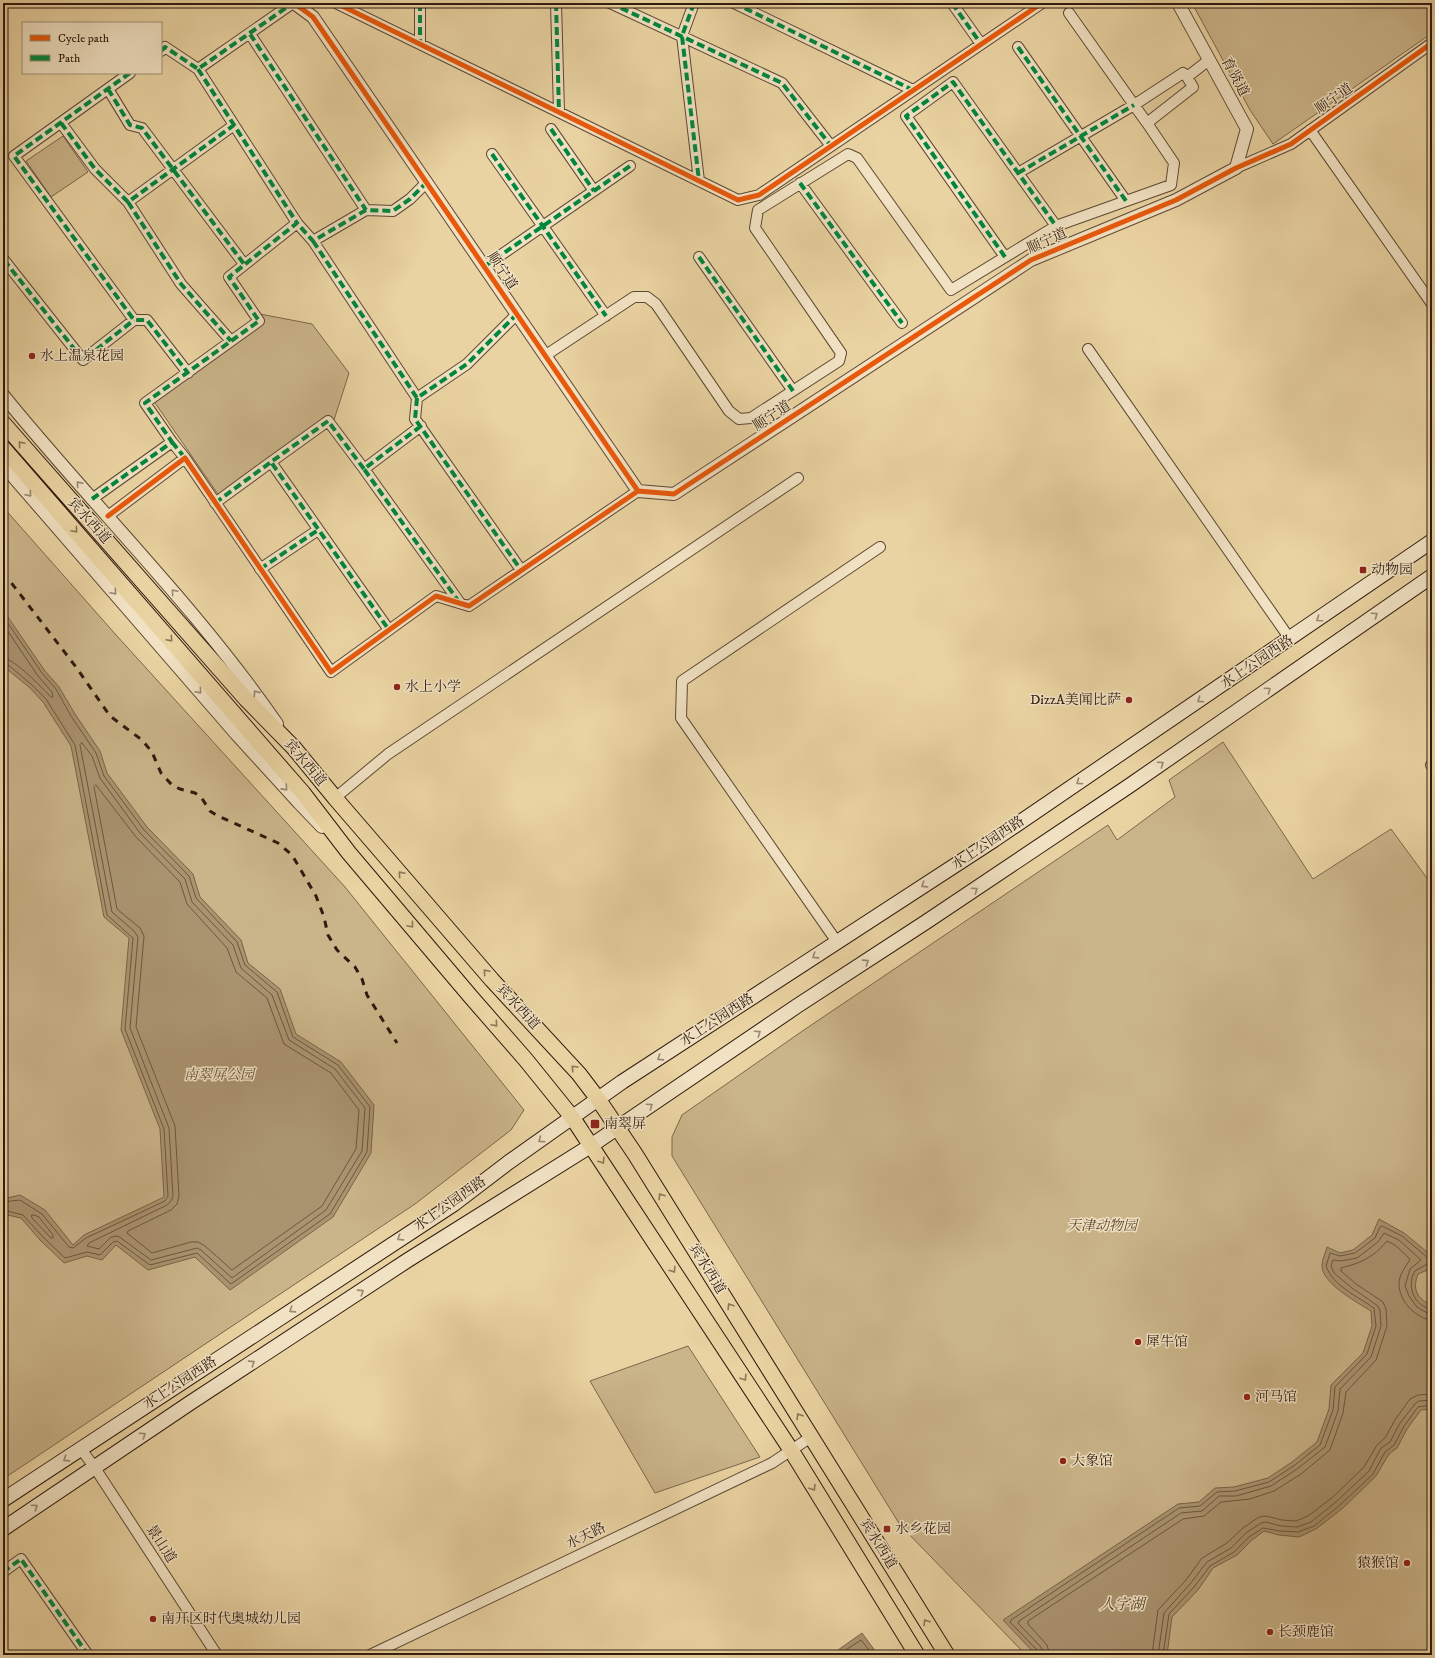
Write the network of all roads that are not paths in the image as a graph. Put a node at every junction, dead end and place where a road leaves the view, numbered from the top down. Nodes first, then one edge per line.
1 (294, 3) edge
2 (336, 3) edge
3 (420, 3) edge
4 (556, 3) edge
5 (610, 3) edge
6 (694, 3) edge
7 (734, 3) edge
8 (952, 3) edge
9 (1042, 3) edge
10 (1178, 3) edge
11 (1069, 13) dead end
12 (250, 34) junction
13 (682, 36) junction
14 (420, 44) junction
15 (981, 44) junction
16 (1432, 44) edge
17 (1018, 48) dead end
18 (162, 49) edge
19 (1210, 60) junction
20 (198, 70) junction
21 (129, 74) edge
22 (1186, 77) junction
23 (108, 89) junction
24 (913, 90) junction
25 (1134, 105) junction
26 (559, 112) junction
27 (1147, 122) junction
28 (61, 123) junction
29 (234, 125) junction
30 (551, 129) dead end
31 (1310, 130) junction
32 (1080, 136) junction
33 (831, 146) junction
34 (492, 154) dead end
35 (630, 166) dead end
36 (1236, 168) junction
37 (173, 169) junction
38 (1018, 173) junction
39 (699, 181) junction
40 (427, 182) junction
41 (800, 183) junction
42 (594, 191) junction
43 (1126, 201) junction
44 (128, 202) junction
45 (366, 210) junction
46 (297, 223) junction
47 (543, 226) junction
48 (1056, 226) junction
49 (313, 241) junction
50 (699, 256) dead end
51 (1004, 257) junction
52 (4, 260) edge
53 (244, 264) junction
54 (485, 266) junction
55 (1432, 304) edge
56 (517, 314) junction
57 (606, 316) junction
58 (134, 320) junction
59 (902, 323) dead end
60 (231, 341) junction
61 (1088, 350) dead end
62 (546, 356) junction
63 (188, 373) junction
64 (793, 391) junction
65 (3, 395) edge
66 (418, 398) junction
67 (3, 423) edge
68 (421, 426) junction
69 (172, 442) junction
70 (3, 448) edge
71 (185, 458) junction
72 (271, 462) junction
73 (3, 465) edge
74 (364, 469) junction
75 (798, 478) dead end
76 (638, 491) junction
77 (92, 499) junction
78 (215, 503) junction
79 (108, 516) junction
80 (318, 530) junction
81 (1432, 542) edge
82 (880, 547) dead end
83 (260, 569) junction
84 (522, 570) junction
85 (1432, 576) edge
86 (460, 603) junction
87 (389, 630) junction
88 (1290, 639) junction
89 (294, 748) junction
90 (335, 798) junction
91 (349, 853) junction
92 (837, 942) junction
93 (598, 1098) junction
94 (572, 1117) junction
95 (618, 1128) junction
96 (592, 1145) junction
97 (812, 1437) junction
98 (81, 1449) junction
99 (790, 1450) junction
100 (95, 1468) junction
101 (3, 1500) edge
102 (3, 1529) edge
103 (3, 1572) edge
104 (88, 1655) edge
105 (217, 1655) edge
106 (370, 1655) edge
107 (917, 1655) edge
108 (947, 1655) edge

1 - 12 street
1 - 40 street, 顺宁道
2 - 14 street
3 - 14 street
4 - 26 street
5 - 13 street
6 - 13 street
7 - 24 street
8 - 15 street
9 - 15 street
10 - 19 street, 育贤道
11 - 25 street
12 - 20 street
12 - 45 street
13 - 33 street
13 - 39 street
14 - 26 street
15 - 24 street
16 - 31 street, 顺宁道
17 - 32 street
18 - 20 street
19 - 22 street
19 - 36 street, 育贤道
20 - 29 street
21 - 23 street
22 - 25 street
22 - 27 street
23 - 28 street
23 - 37 street
24 - 33 street
25 - 27 street
25 - 32 street
26 - 39 street
27 - 43 street
28 - 44 street
28 - 58 street
29 - 37 street
29 - 46 street
30 - 42 street
31 - 36 street, 顺宁道
31 - 55 street
32 - 38 street
32 - 43 street
33 - 39 street
34 - 47 street
35 - 42 street
36 - 76 street, 顺宁道
37 - 44 street
37 - 53 street
38 - 48 street
38 - 51 street
40 - 45 street
40 - 54 street, 顺宁道
41 - 51 street
41 - 59 street
41 - 64 street
42 - 47 street
43 - 48 street
44 - 60 street
45 - 49 street
46 - 49 street
46 - 53 street
47 - 54 street
47 - 57 street
48 - 51 street
49 - 66 street
50 - 64 street
52 - 58 street
53 - 60 street
54 - 56 street, 顺宁道
56 - 62 street, 顺宁道
56 - 66 street
57 - 62 street
57 - 64 street
58 - 63 street
60 - 63 street
61 - 88 street
62 - 76 street, 顺宁道
63 - 69 street
77 -> 65 street
66 - 68 street
89 -> 67 main road, 宾水西道
68 - 74 street
68 - 84 street
69 - 71 street
69 - 77 street
70 -> 91 main road, 宾水西道
71 - 78 street
71 - 79 street
72 - 74 street
72 - 78 street
72 - 80 street
73 -> 91 street
74 - 86 street
75 - 90 street
76 - 84 street
77 - 79 street
78 - 83 street
89 -> 79 street
80 - 83 street
80 - 87 street
81 -> 88 main road, 水上公园西路
82 - 92 street
83 - 87 street
84 - 86 street
95 -> 85 main road, 水上公园西路
86 - 87 street
88 -> 92 main road, 水上公园西路
89 - 90 main road, 宾水西道
93 -> 90 main road, 宾水西道
91 -> 94 main road, 宾水西道
92 -> 93 main road, 水上公园西路
93 - 94 main road, 水上公园西路
93 - 95 main road, 宾水西道
94 - 96 main road, 宾水西道
94 -> 98 main road, 水上公园西路
95 - 96 main road, 水上公园西路
97 -> 95 main road, 宾水西道
96 -> 99 main road, 宾水西道
100 -> 96 main road, 水上公园西路
97 - 99 street, 水天路
108 -> 97 main road, 宾水西道
98 - 100 street, 景山道
98 -> 101 main road, 水上公园西路
99 - 106 street, 水天路
99 -> 107 main road, 宾水西道
102 -> 100 main road, 水上公园西路
100 - 105 street, 景山道
103 - 104 street

